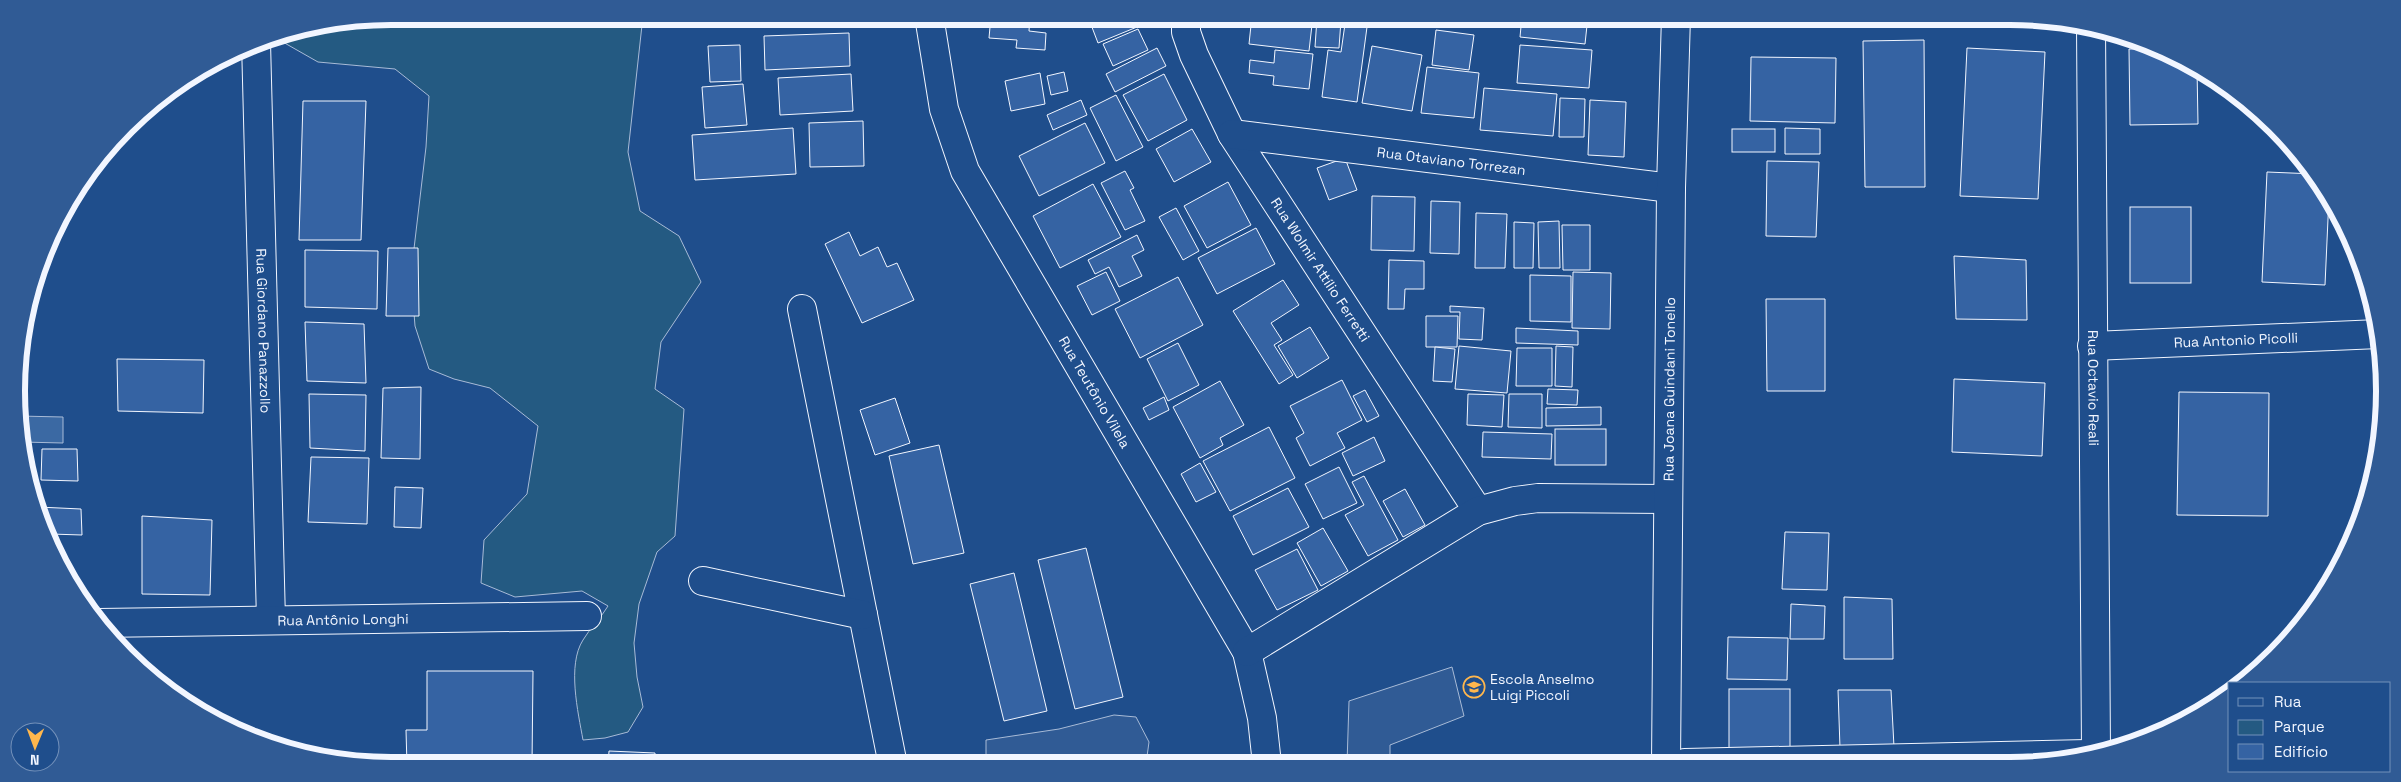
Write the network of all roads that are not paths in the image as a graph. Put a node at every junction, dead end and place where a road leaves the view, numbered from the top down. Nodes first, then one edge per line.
1 (930, 25) edge
2 (1186, 25) edge
3 (1676, 25) edge
4 (2091, 34) edge
5 (256, 51) edge
6 (1232, 134) junction
7 (1670, 188) junction
8 (802, 309) dead end
9 (2371, 334) edge
10 (2092, 346) junction
11 (1666, 499) junction
12 (1478, 511) junction
13 (703, 581) dead end
14 (863, 615) junction
15 (587, 616) dead end
16 (271, 620) junction
17 (108, 623) edge
18 (1247, 652) junction
19 (2096, 747) edge
20 (2047, 755) edge
21 (891, 757) edge
22 (1266, 757) edge
23 (1666, 757) edge
24 (1953, 757) edge

1 - 18 street, Rua Teutônio Vilela
2 - 6 street, Rua Wolmir Attílio Ferretti
3 - 7 street, Rua Joana Guindani Tonello
4 - 10 street, Rua Octavio Reali
5 - 16 street, Rua Giordano Panazzollo
6 - 7 street, Rua Otaviano Torrezan
6 - 12 street, Rua Wolmir Attílio Ferretti
7 - 11 street, Rua Joana Guindani Tonello
8 - 14 street
9 - 10 street, Rua Antonio Picolli
10 - 19 street, Rua Octavio Reali
11 - 12 street
11 - 23 street, Rua Joana Guindani Tonello
12 - 18 street
13 - 14 street
14 - 21 street
15 - 16 street, Rua Antônio Longhi
16 - 17 street, Rua Antônio Longhi
18 - 22 street, Rua Teutônio Vilela
20 - 24 street

